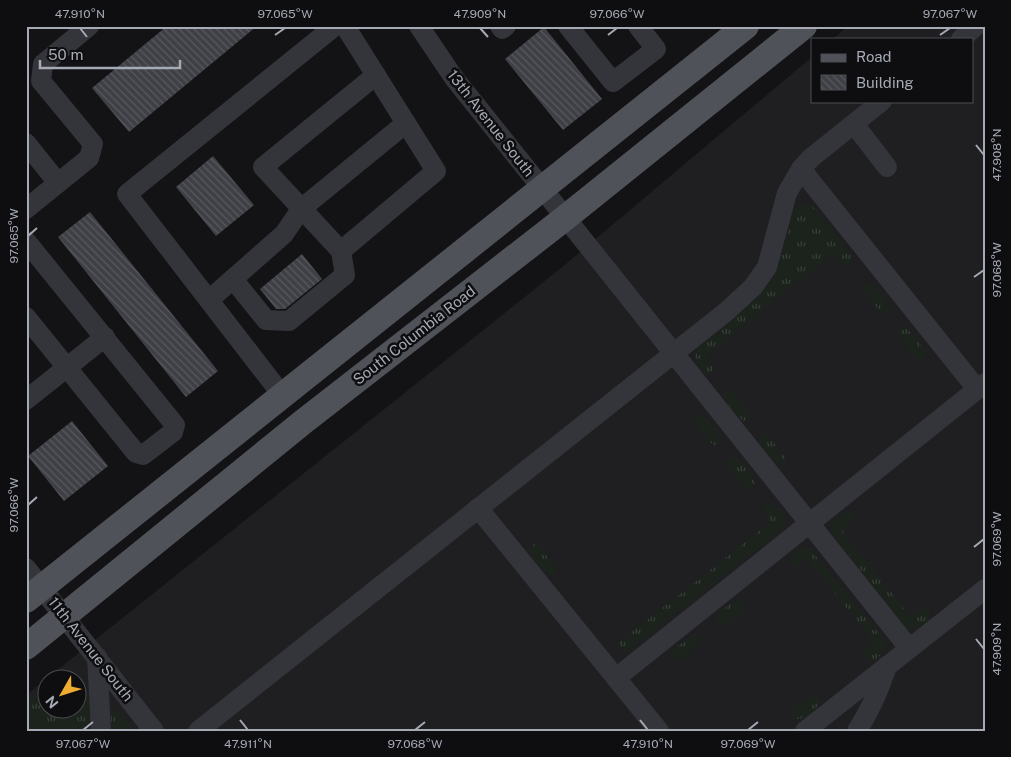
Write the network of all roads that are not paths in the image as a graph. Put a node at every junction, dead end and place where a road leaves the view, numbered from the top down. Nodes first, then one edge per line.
1 (89, 26) edge
2 (335, 26) edge
3 (346, 26) edge
4 (419, 26) edge
5 (500, 26) edge
6 (506, 26) edge
7 (568, 26) edge
8 (638, 26) edge
9 (746, 26) edge
10 (804, 26) edge
11 (976, 26) edge
12 (962, 38) edge
13 (376, 75) junction
14 (881, 102) edge
15 (406, 123) junction
16 (854, 124) junction
17 (26, 143) edge
18 (887, 167) dead end
19 (801, 169) junction
20 (58, 183) junction
21 (542, 189) junction
22 (301, 208) junction
23 (26, 209) edge
24 (565, 218) junction
25 (26, 240) edge
26 (341, 251) junction
27 (233, 279) junction
28 (209, 300) junction
29 (26, 317) edge
30 (105, 337) junction
31 (674, 352) junction
32 (67, 367) junction
33 (981, 387) edge
34 (282, 395) junction
35 (26, 400) edge
36 (478, 508) junction
37 (810, 524) junction
38 (31, 585) edge
39 (985, 589) edge
40 (65, 616) junction
41 (26, 647) edge
42 (909, 648) junction
43 (97, 657) junction
44 (887, 666) junction
45 (616, 678) junction
46 (101, 731) edge
47 (154, 731) edge
48 (198, 731) edge
49 (659, 731) edge
50 (805, 731) edge
51 (856, 731) edge

1 - 20 street
2 - 28 street
3 - 13 street
4 - 21 street, 13th Avenue South
5 - 6 street
7 - 8 street
9 - 21 main road
10 - 24 main road, South Columbia Road
11 - 12 street
13 - 15 street
13 - 22 street
14 - 16 street
15 - 22 street
15 - 26 street
16 - 18 street
16 - 19 street
17 - 20 street
19 - 31 street
19 - 33 street
20 - 23 street
21 - 24 street, 13th Avenue South
21 - 34 main road
22 - 26 street
22 - 27 street
24 - 31 street, 13th Avenue South
24 - 40 main road, South Columbia Road
25 - 30 street
26 - 27 street
27 - 28 street
28 - 34 street
29 - 32 street
30 - 32 street
30 - 32 street
31 - 36 street
31 - 37 street, 13th Avenue South
32 - 35 street
33 - 37 street
34 - 38 main road
36 - 45 street
36 - 48 street
37 - 42 street, 13th Avenue South
37 - 45 street
38 - 40 street, 11th Avenue South
39 - 42 street
40 - 41 main road, South Columbia Road
40 - 43 street, 11th Avenue South
42 - 44 street
43 - 46 street
43 - 47 street, 11th Avenue South
44 - 50 street
44 - 51 street
45 - 49 street

